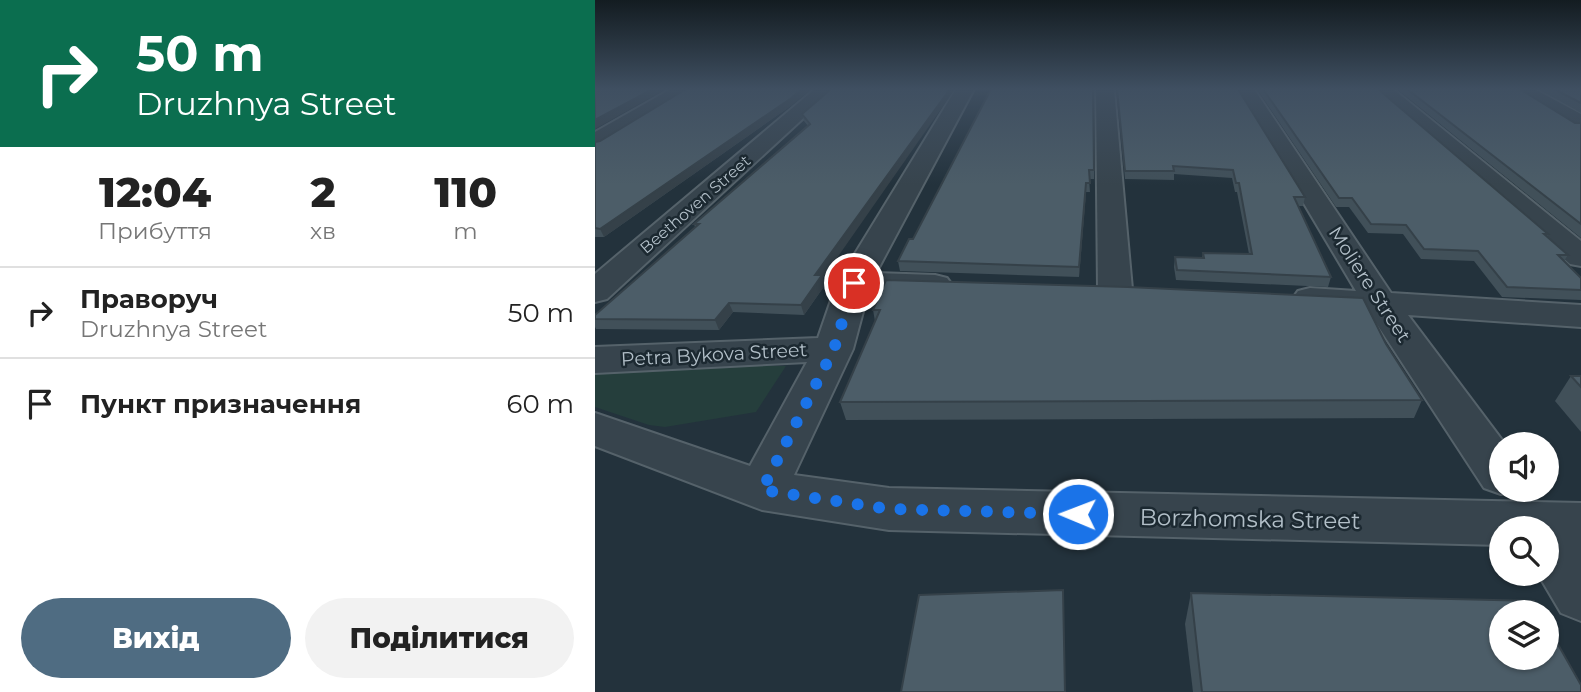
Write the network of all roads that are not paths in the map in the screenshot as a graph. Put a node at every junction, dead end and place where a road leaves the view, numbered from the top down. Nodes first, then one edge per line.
1 (629, 121) edge
2 (789, 121) edge
3 (947, 121) edge
4 (1107, 121) edge
5 (1265, 121) edge
6 (1420, 121) edge
7 (595, 141) edge
8 (1581, 257) edge
9 (854, 283) junction
10 (964, 286) edge
11 (1115, 289) edge
12 (595, 292) edge
13 (1282, 297) edge
14 (1380, 302) junction
15 (1581, 316) edge
16 (834, 349) junction
17 (595, 360) edge
18 (595, 429) edge
19 (1489, 458) edge
20 (762, 490) junction
21 (1489, 521) edge
22 (1559, 552) edge
23 (1581, 594) edge

1 - 7 street
2 - 12 street, Beethoven Street
3 - 9 street
4 - 11 street
5 - 14 street, Moliere Street
6 - 8 street
9 - 10 street
9 - 16 street
13 - 14 street
14 - 15 street
14 - 19 street, Moliere Street
16 - 17 street, Petra Bykova Street
16 - 20 street
18 - 20 street, Borzhomska Street
20 - 21 street, Borzhomska Street
22 - 23 street

